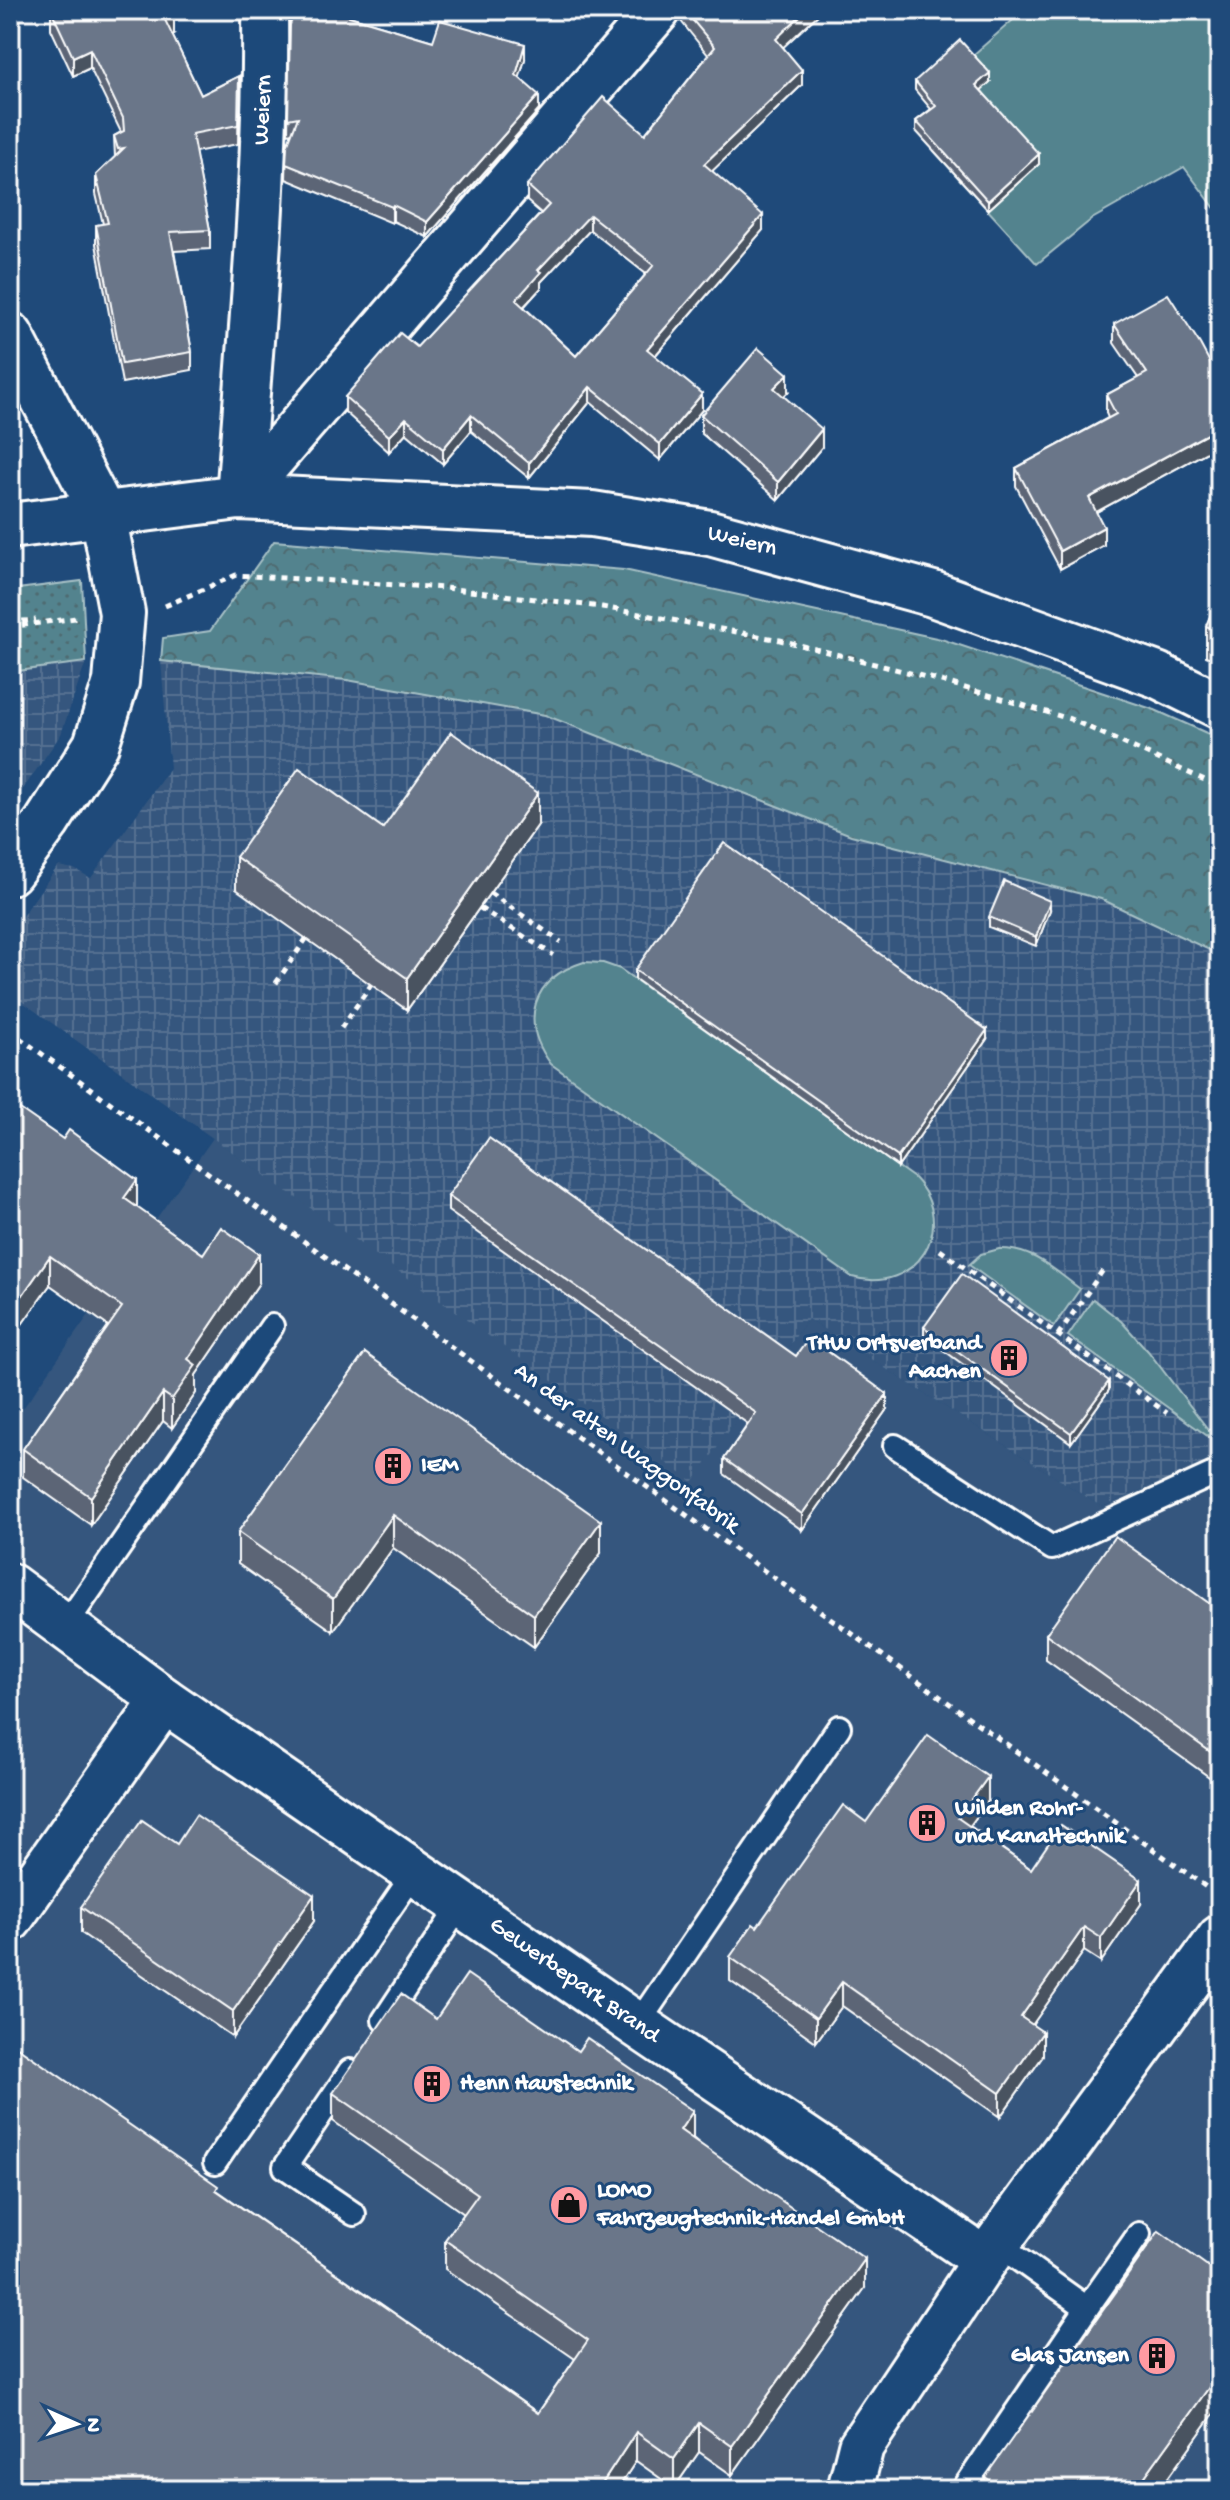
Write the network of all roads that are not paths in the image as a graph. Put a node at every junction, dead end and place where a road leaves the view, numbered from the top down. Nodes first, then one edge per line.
1 (265, 10) edge
2 (658, 10) edge
3 (10, 335) edge
4 (239, 497) junction
5 (103, 514) junction
6 (10, 526) edge
7 (1220, 706) edge
8 (10, 872) edge
9 (272, 1326) dead end
10 (895, 1446) dead end
11 (1220, 1471) edge
12 (10, 1586) edge
13 (65, 1626) junction
14 (164, 1700) junction
15 (839, 1727) dead end
16 (415, 1872) junction
17 (461, 1904) junction
18 (10, 1919) edge
19 (1220, 1938) edge
20 (637, 2025) junction
21 (215, 2163) dead end
22 (354, 2214) dead end
23 (1139, 2234) dead end
24 (991, 2252) junction
25 (1087, 2308) junction
26 (850, 2490) edge
27 (963, 2490) edge

1 - 4 street, Weiern
2 - 4 street
3 - 5 street
4 - 5 street, Weiern
4 - 7 street, Weiern
5 - 6 street, Weiern
5 - 8 street
9 - 13 lane
10 - 11 lane
12 - 13 street, Gewerbepark Brand
13 - 14 street, Gewerbepark Brand
14 - 16 street, Gewerbepark Brand
14 - 18 street
15 - 20 lane
16 - 17 street, Gewerbepark Brand
16 - 21 lane
17 - 20 street, Gewerbepark Brand
17 - 22 lane
19 - 24 street
20 - 24 street, Gewerbepark Brand
23 - 25 lane
24 - 25 lane
24 - 26 street
25 - 27 lane

